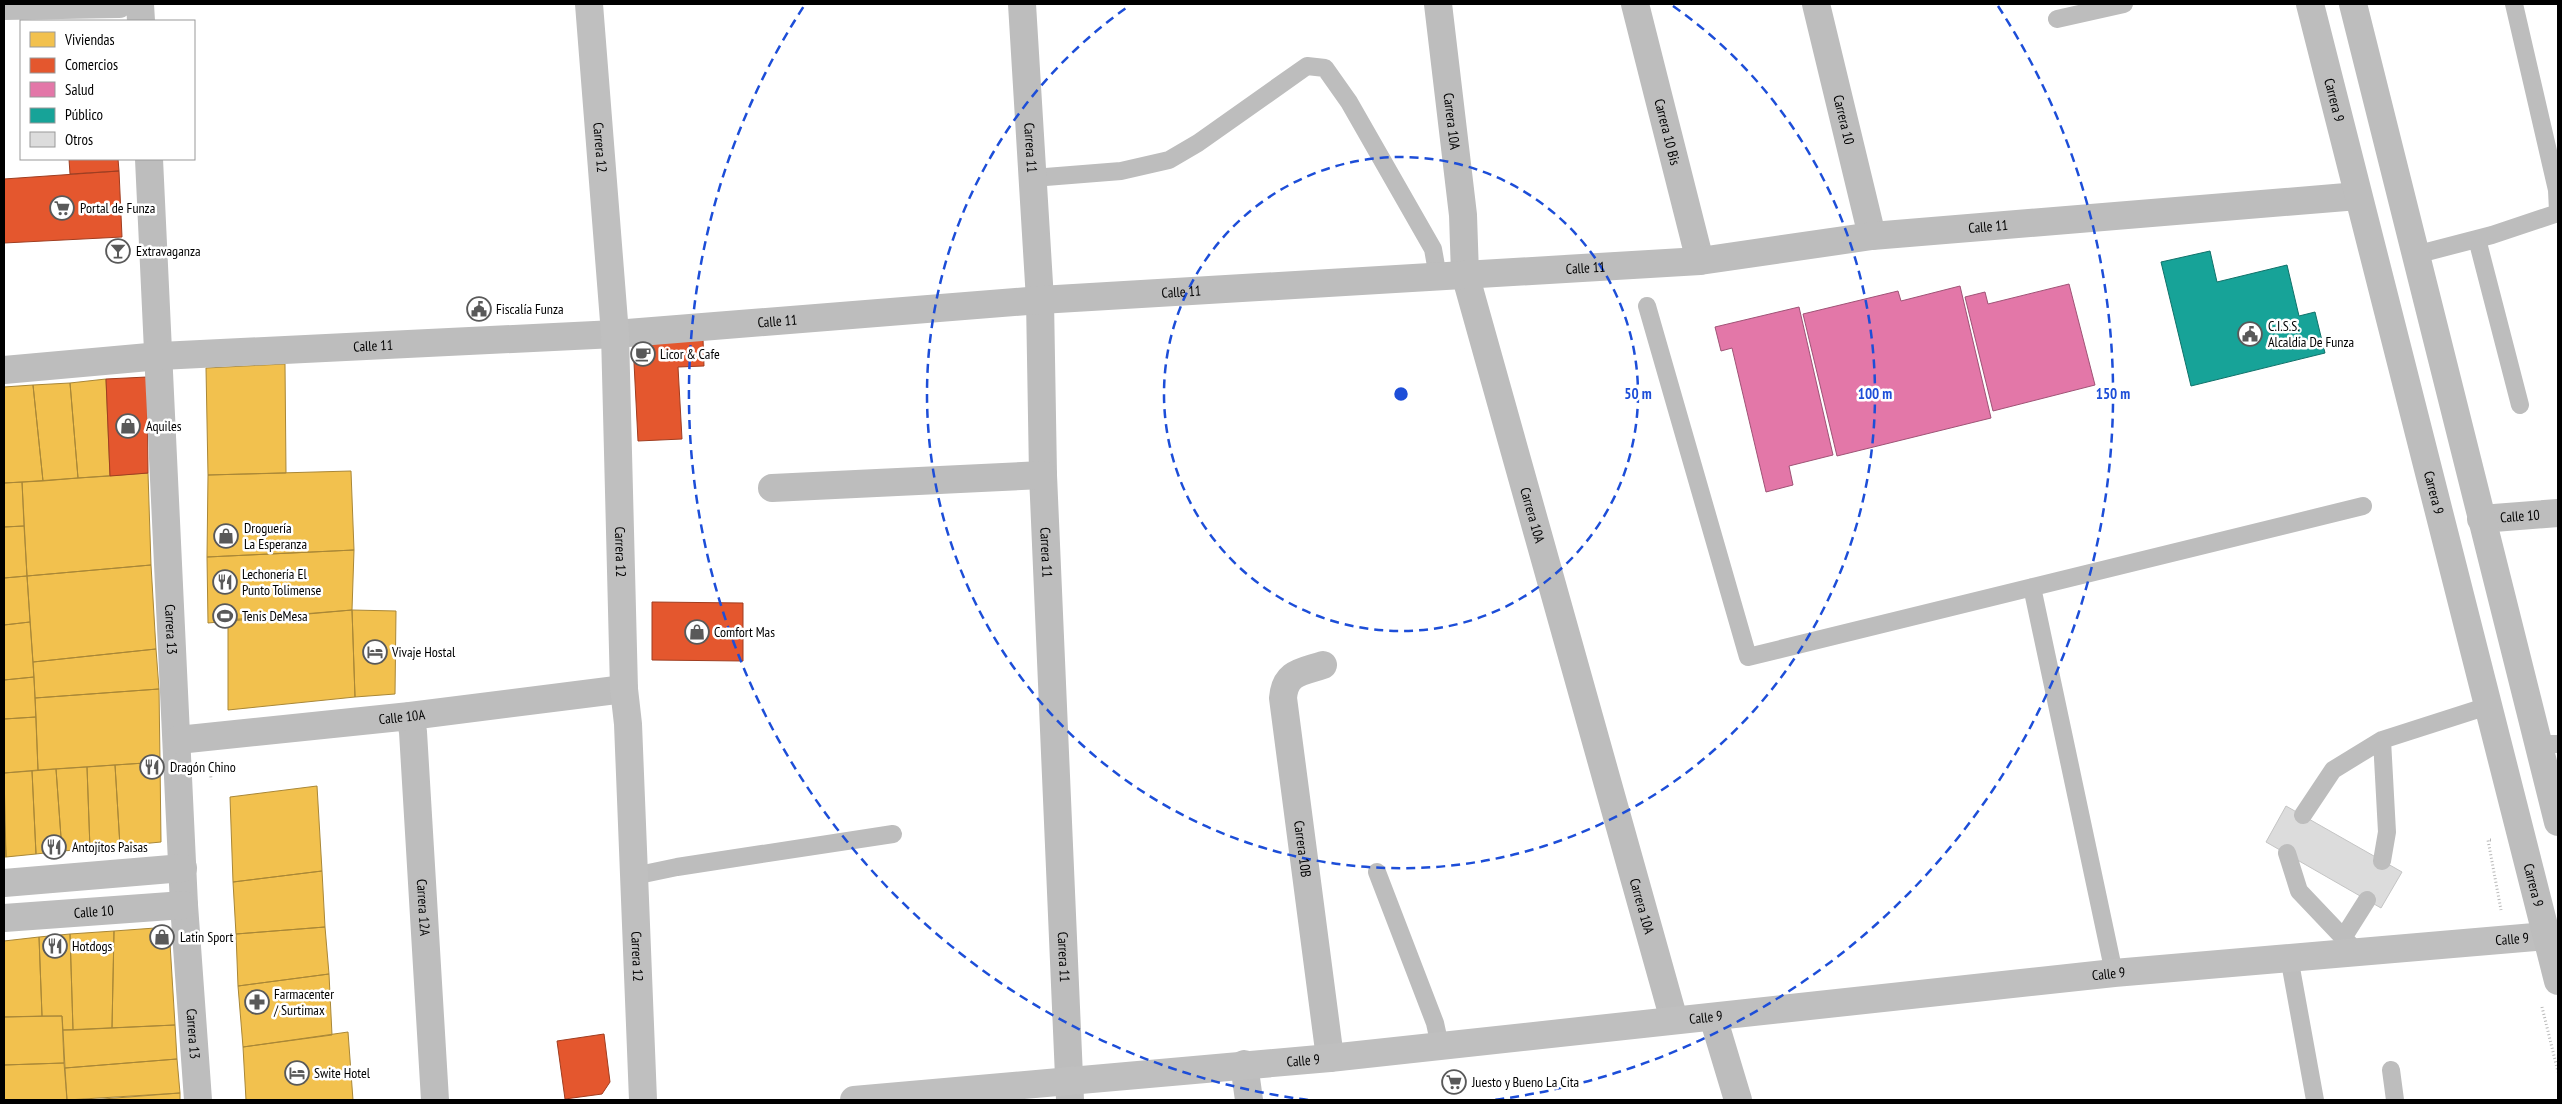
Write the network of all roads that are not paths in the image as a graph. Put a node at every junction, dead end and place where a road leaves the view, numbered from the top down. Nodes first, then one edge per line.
1 (119, 4) edge
2 (140, 4) edge
3 (589, 4) edge
4 (1022, 4) edge
5 (1438, 4) edge
6 (1635, 4) edge
7 (1816, 4) edge
8 (2124, 4) edge
9 (2310, 4) edge
10 (2353, 4) edge
11 (2514, 4) edge
12 (4, 6) edge
13 (141, 20) edge
14 (2057, 20) dead end
15 (149, 160) edge
16 (1033, 178) junction
17 (2358, 196) junction
18 (2558, 212) edge
19 (1872, 236) junction
20 (2476, 239) junction
21 (2415, 255) junction
22 (1700, 262) junction
23 (1465, 274) junction
24 (1438, 276) junction
25 (1040, 300) junction
26 (1647, 306) dead end
27 (615, 334) junction
28 (160, 356) junction
29 (4, 370) edge
30 (2520, 405) dead end
31 (1043, 475) junction
32 (772, 488) dead end
33 (2363, 506) dead end
34 (2558, 514) edge
35 (2481, 519) junction
36 (2032, 588) junction
37 (1323, 665) dead end
38 (624, 688) junction
39 (2488, 706) junction
40 (410, 716) junction
41 (178, 740) junction
42 (2382, 740) junction
43 (2548, 744) edge
44 (2303, 815) dead end
45 (2558, 822) edge
46 (893, 834) dead end
47 (2287, 853) dead end
48 (2382, 861) dead end
49 (183, 868) junction
50 (1377, 872) dead end
51 (634, 876) junction
52 (4, 883) edge
53 (2366, 900) dead end
54 (184, 905) junction
55 (4, 918) edge
56 (2553, 935) edge
57 (2350, 944) junction
58 (2289, 957) junction
59 (2114, 974) junction
60 (2558, 981) edge
61 (1713, 1017) junction
62 (1674, 1020) junction
63 (1440, 1046) junction
64 (1330, 1058) junction
65 (1244, 1064) junction
66 (2391, 1070) dead end
67 (1069, 1090) edge
68 (198, 1100) edge
69 (435, 1100) edge
70 (643, 1100) edge
71 (854, 1100) edge
72 (1249, 1100) edge
73 (1738, 1100) edge
74 (2315, 1100) edge
75 (2395, 1100) edge

1 - 12 street
2 - 13 street
3 - 27 main road, Carrera 12
4 - 16 street, Carrera 11
5 - 23 street, Carrera 10A
6 - 22 street, Carrera 10 Bis
7 - 19 street, Carrera 10
8 - 14 lane
9 - 17 street, Carrera 9
10 - 21 street
11 - 18 lane
15 - 28 street, Carrera 13
16 - 24 lane
16 - 25 street, Carrera 11
17 - 19 street, Calle 11
17 - 39 street, Carrera 9
18 - 20 lane
19 - 22 street, Calle 11
20 - 21 lane
20 - 30 lane
21 - 35 street
22 - 23 street, Calle 11
23 - 24 street, Calle 11
23 - 62 street, Carrera 10A
24 - 25 street, Calle 11
25 - 27 street, Calle 11
25 - 31 street, Carrera 11
26 - 36 lane
27 - 28 street, Calle 11
27 - 38 main road, Carrera 12
28 - 29 street, Calle 11
28 - 41 street, Carrera 13
31 - 32 street
31 - 67 street, Carrera 11
33 - 36 lane
34 - 35 street, Calle 10
35 - 43 street
36 - 59 lane
37 - 64 street, Carrera 10B
38 - 40 street, Calle 10A
38 - 51 main road, Carrera 12
39 - 42 lane
39 - 56 street, Carrera 9
40 - 41 street, Calle 10A
40 - 69 street, Carrera 12A
41 - 49 street, Carrera 13
42 - 44 lane
42 - 48 lane
43 - 45 street
46 - 51 lane
47 - 57 lane
49 - 52 street
49 - 54 street, Carrera 13
50 - 63 lane
51 - 70 main road, Carrera 12
53 - 57 lane
54 - 55 street, Calle 10
54 - 68 street, Carrera 13
56 - 57 main road, Calle 9
56 - 60 street, Carrera 9
57 - 58 main road, Calle 9
58 - 59 main road, Calle 9
58 - 74 lane
59 - 61 main road, Calle 9
61 - 62 main road, Calle 9
61 - 73 street
62 - 63 main road, Calle 9
63 - 64 main road, Calle 9
64 - 65 main road, Calle 9
65 - 67 main road, Calle 9
65 - 72 street
66 - 75 lane
67 - 71 main road, Calle 9

